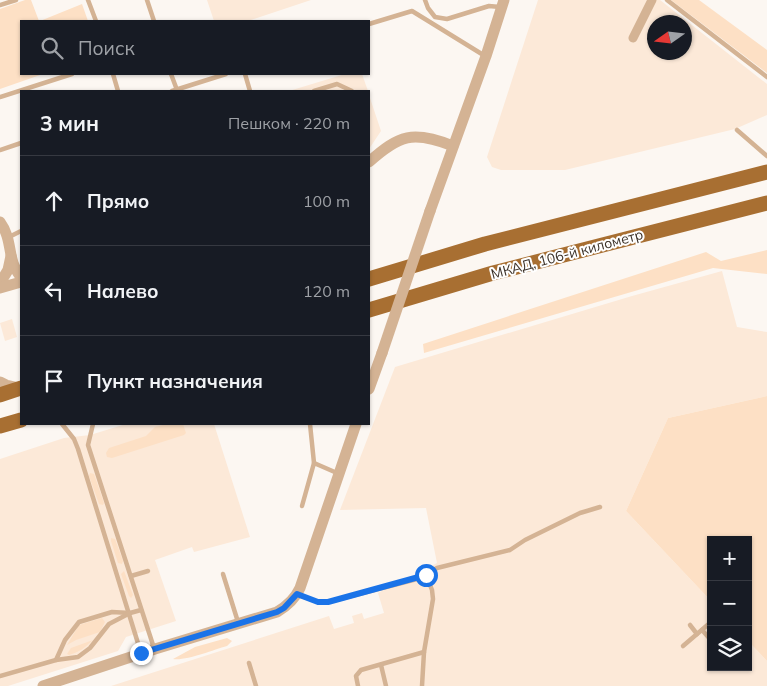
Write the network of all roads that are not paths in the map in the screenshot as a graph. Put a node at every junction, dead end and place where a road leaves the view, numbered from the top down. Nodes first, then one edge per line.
1 (16, 0) edge
2 (88, 0) edge
3 (147, 0) edge
4 (425, 0) edge
5 (652, 0) edge
6 (667, 0) edge
7 (503, 3) edge
8 (0, 6) edge
9 (96, 20) edge
10 (154, 20) edge
11 (370, 24) edge
12 (633, 38) dead end
13 (486, 56) junction
14 (69, 75) edge
15 (113, 75) edge
16 (171, 75) edge
17 (223, 75) edge
18 (246, 75) edge
19 (767, 77) edge
20 (22, 90) edge
21 (118, 90) edge
22 (174, 90) edge
23 (250, 90) edge
24 (317, 90) edge
25 (350, 90) edge
26 (20, 91) edge
27 (0, 97) edge
28 (737, 130) dead end
29 (20, 143) edge
30 (453, 146) junction
31 (0, 150) edge
32 (767, 156) edge
33 (370, 161) edge
34 (767, 172) edge
35 (767, 203) edge
36 (0, 222) edge
37 (20, 232) edge
38 (9, 237) junction
39 (11, 256) junction
40 (20, 275) edge
41 (370, 279) edge
42 (20, 282) edge
43 (0, 283) edge
44 (0, 288) edge
45 (370, 310) edge
46 (0, 382) edge
47 (370, 385) edge
48 (20, 388) edge
49 (20, 388) edge
50 (0, 395) edge
51 (20, 420) edge
52 (63, 425) edge
53 (93, 425) edge
54 (310, 425) edge
55 (356, 425) edge
56 (0, 426) edge
57 (314, 463) junction
58 (338, 474) junction
59 (302, 506) dead end
60 (600, 507) dead end
61 (148, 571) dead end
62 (223, 574) dead end
63 (426, 575) junction
64 (131, 576) junction
65 (297, 594) junction
66 (141, 610) junction
67 (130, 613) junction
68 (239, 623) junction
69 (690, 625) dead end
70 (707, 626) edge
71 (702, 630) junction
72 (697, 634) junction
73 (707, 636) edge
74 (683, 646) dead end
75 (155, 649) junction
76 (424, 652) junction
77 (141, 653) junction
78 (56, 660) junction
79 (248, 663) dead end
80 (380, 665) junction
81 (0, 676) edge
82 (43, 686) edge
83 (256, 686) edge
84 (358, 686) edge
85 (386, 686) edge
86 (422, 686) edge

1 - 8 lane
2 - 9 lane
3 - 10 lane
4 - 7 lane
5 - 12 street
6 - 19 lane
7 - 13 street
11 - 13 lane
13 - 30 street
14 - 20 lane
15 - 21 lane
16 - 22 lane
17 - 22 lane
18 - 23 lane
24 - 25 lane
26 - 27 lane
28 - 32 lane
29 - 31 lane
30 - 33 street
30 - 47 street, bridge
34 - 41 highway
35 - 45 highway, МКАД, 106-й километр
36 - 38 street
37 - 38 lane
38 - 39 street
39 - 40 street
39 - 43 street
42 - 44 street
46 - 48 street
49 - 50 highway
51 - 56 highway
52 - 67 lane
53 - 64 lane
54 - 57 lane
55 - 58 street
57 - 58 lane
57 - 59 lane
58 - 65 street
60 - 63 lane
61 - 64 lane
62 - 68 lane
63 - 65 lane
63 - 76 lane
64 - 66 lane
65 - 68 street
66 - 67 lane
66 - 75 lane
67 - 77 lane
67 - 78 lane
67 - 78 lane
68 - 75 street
69 - 72 lane
70 - 71 lane
71 - 72 lane
71 - 73 lane
72 - 74 lane
75 - 77 street
76 - 80 lane
76 - 86 lane
77 - 82 street
78 - 81 lane
79 - 83 lane
80 - 84 lane
80 - 85 lane

